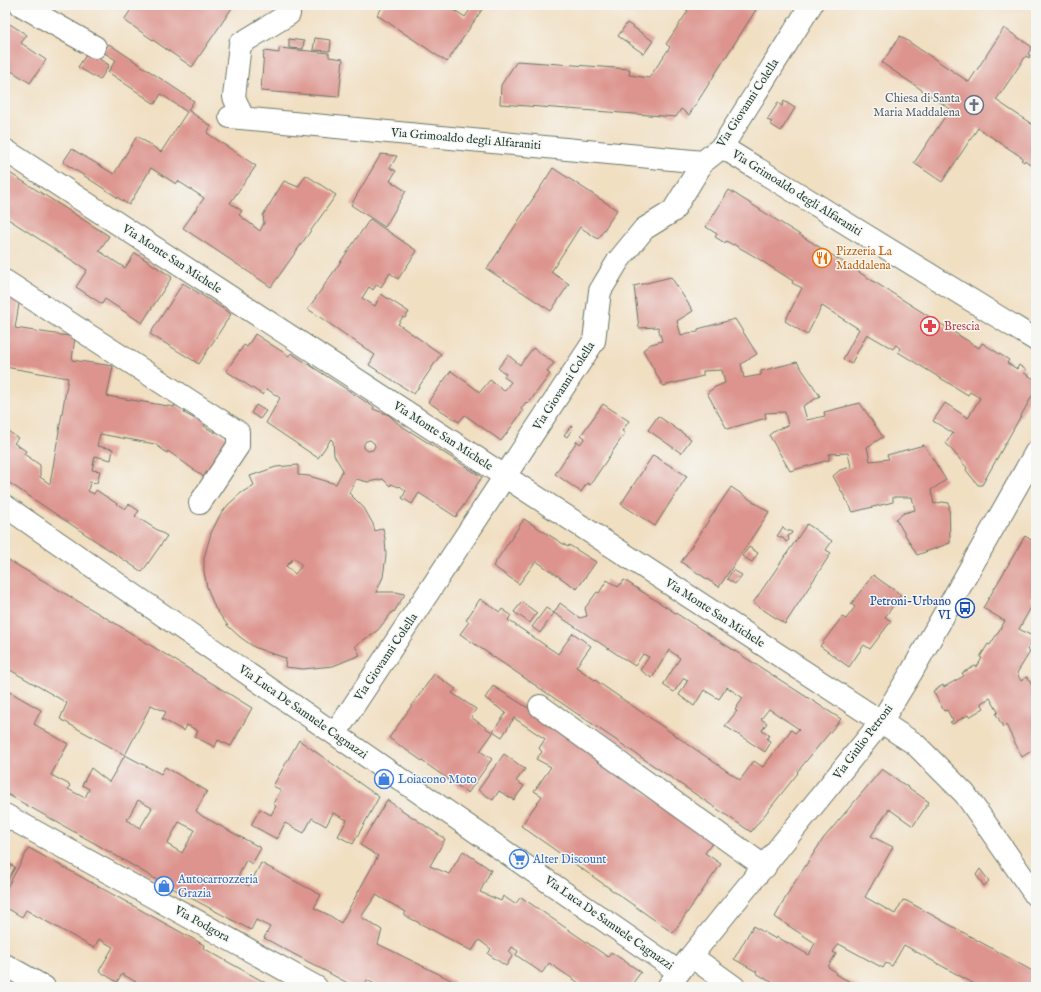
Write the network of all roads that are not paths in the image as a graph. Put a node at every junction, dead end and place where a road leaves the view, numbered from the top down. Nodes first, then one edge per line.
1 (21, 5) edge
2 (811, 5) edge
3 (289, 14) dead end
4 (95, 47) dead end
5 (722, 147) junction
6 (5, 150) edge
7 (703, 162) junction
8 (5, 281) edge
9 (1036, 340) edge
10 (1036, 452) edge
11 (505, 477) junction
12 (200, 503) dead end
13 (5, 506) edge
14 (540, 706) dead end
15 (881, 722) junction
16 (335, 734) junction
17 (5, 814) edge
18 (765, 866) junction
19 (1036, 896) edge
20 (5, 965) edge
21 (680, 971) edge
22 (44, 987) edge
23 (316, 987) edge
24 (734, 987) edge

1 - 4 street
2 - 5 street, Via Giovanni Colella
3 - 7 street, Via Grimoaldo degli Alfaraniti
5 - 7 street, Via Giovanni Colella
5 - 9 street, Via Grimoaldo degli Alfaraniti
6 - 11 street, Via Monte San Michele
7 - 11 street, Via Giovanni Colella
8 - 12 street
10 - 15 street, Via Giulio Petroni
11 - 15 street, Via Monte San Michele
11 - 16 street, Via Giovanni Colella
13 - 16 street, Via Luca De Samuele Cagnazzi
14 - 18 street
15 - 18 street, Via Giulio Petroni
15 - 19 street, Via Monte San Michele
16 - 21 street, Via Luca De Samuele Cagnazzi
17 - 23 street, Via Podgora
18 - 21 street, Via Giulio Petroni
20 - 22 street
21 - 24 street, Via Luca De Samuele Cagnazzi

